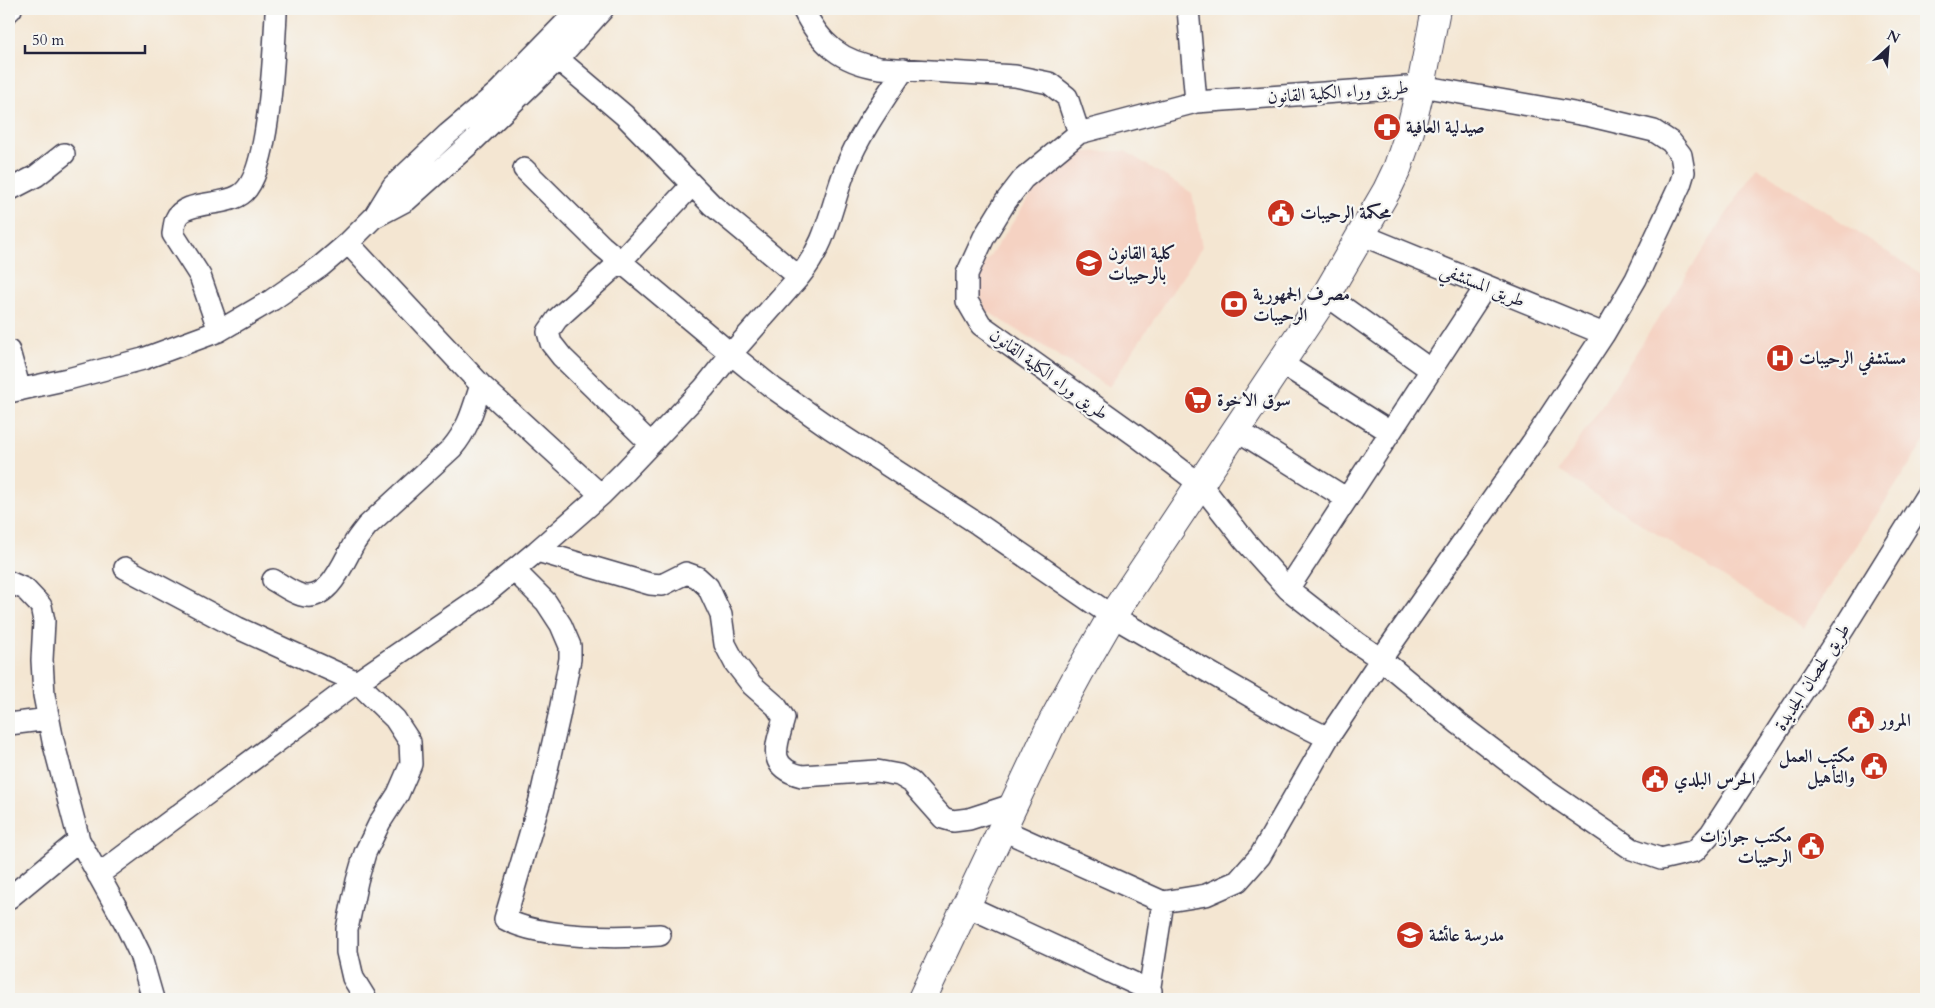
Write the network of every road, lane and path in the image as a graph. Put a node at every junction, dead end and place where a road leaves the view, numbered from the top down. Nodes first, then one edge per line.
1 (579, 9) edge
2 (603, 9) edge
3 (802, 9) edge
4 (1188, 9) edge
5 (1436, 9) edge
6 (276, 14) dead end
7 (558, 59) junction
8 (904, 69) junction
9 (1422, 86) junction
10 (1196, 102) junction
11 (1079, 133) junction
12 (64, 154) dead end
13 (524, 169) dead end
14 (692, 185) junction
15 (9, 190) edge
16 (374, 217) junction
17 (1362, 235) junction
18 (348, 243) junction
19 (620, 262) junction
20 (799, 277) junction
21 (1486, 286) junction
22 (1326, 295) junction
23 (218, 331) junction
24 (1604, 334) junction
25 (9, 351) edge
26 (731, 354) junction
27 (1281, 363) junction
28 (1431, 370) junction
29 (481, 385) junction
30 (14, 391) edge
31 (1237, 430) junction
32 (1390, 432) junction
33 (651, 444) junction
34 (1201, 485) junction
35 (601, 495) junction
36 (1926, 496) edge
37 (1347, 499) junction
38 (537, 551) junction
39 (125, 568) dead end
40 (514, 570) junction
41 (273, 580) dead end
42 (9, 582) edge
43 (1288, 589) junction
44 (1112, 616) junction
45 (1380, 659) junction
46 (357, 682) junction
47 (49, 719) junction
48 (9, 724) edge
49 (1328, 738) junction
50 (1015, 804) junction
51 (1003, 830) junction
52 (79, 840) junction
53 (1661, 859) joint
54 (98, 875) junction
55 (9, 898) edge
56 (1163, 902) junction
57 (967, 906) junction
58 (660, 935) dead end
59 (1149, 995) edge
60 (150, 998) edge
61 (926, 998) edge
62 (366, 999) edge

1 - 16 street
2 - 7 street
3 - 8 street
4 - 10 street
5 - 9 main road
6 - 23 street
7 - 14 street
7 - 16 street
8 - 11 street
8 - 20 street
9 - 10 street, طريق وراء الكلية القانون
9 - 17 main road
9 - 24 street, طريق وراء الكلية القانون
10 - 11 street, طريق وراء الكلية القانون
11 - 34 street, طريق وراء الكلية القانون
12 - 15 street
13 - 19 street
14 - 19 street
14 - 20 street
16 - 18 street
17 - 21 street, طريق المستشفي
17 - 22 main road
18 - 23 street
18 - 29 street
19 - 26 street
19 - 33 street
20 - 26 street
21 - 24 street, طريق المستشفي
21 - 28 street
22 - 27 main road
22 - 28 street
23 - 30 street
24 - 45 street
25 - 30 street
26 - 33 street
26 - 44 street
27 - 31 main road
27 - 32 street
28 - 32 street
29 - 35 street
29 - 41 street
31 - 34 main road
31 - 37 street
32 - 37 street
33 - 35 street
34 - 43 street, طريق وراء الكلية القانون
34 - 44 main road
35 - 38 street
36 - 53 street, طريق لحصان الجديدة
37 - 43 street
38 - 40 street
38 - 50 street
39 - 46 street
40 - 46 street
40 - 58 street
42 - 47 street
43 - 45 street, طريق وراء الكلية القانون
44 - 49 street
44 - 50 main road
45 - 49 street
45 - 53 street, طريق وراء الكلية القانون
46 - 54 street
46 - 62 street
47 - 48 street
47 - 52 street
49 - 56 street
50 - 51 main road
51 - 56 street
51 - 57 main road
52 - 54 street
52 - 55 street
54 - 60 street
56 - 59 street
57 - 59 street
57 - 61 main road

